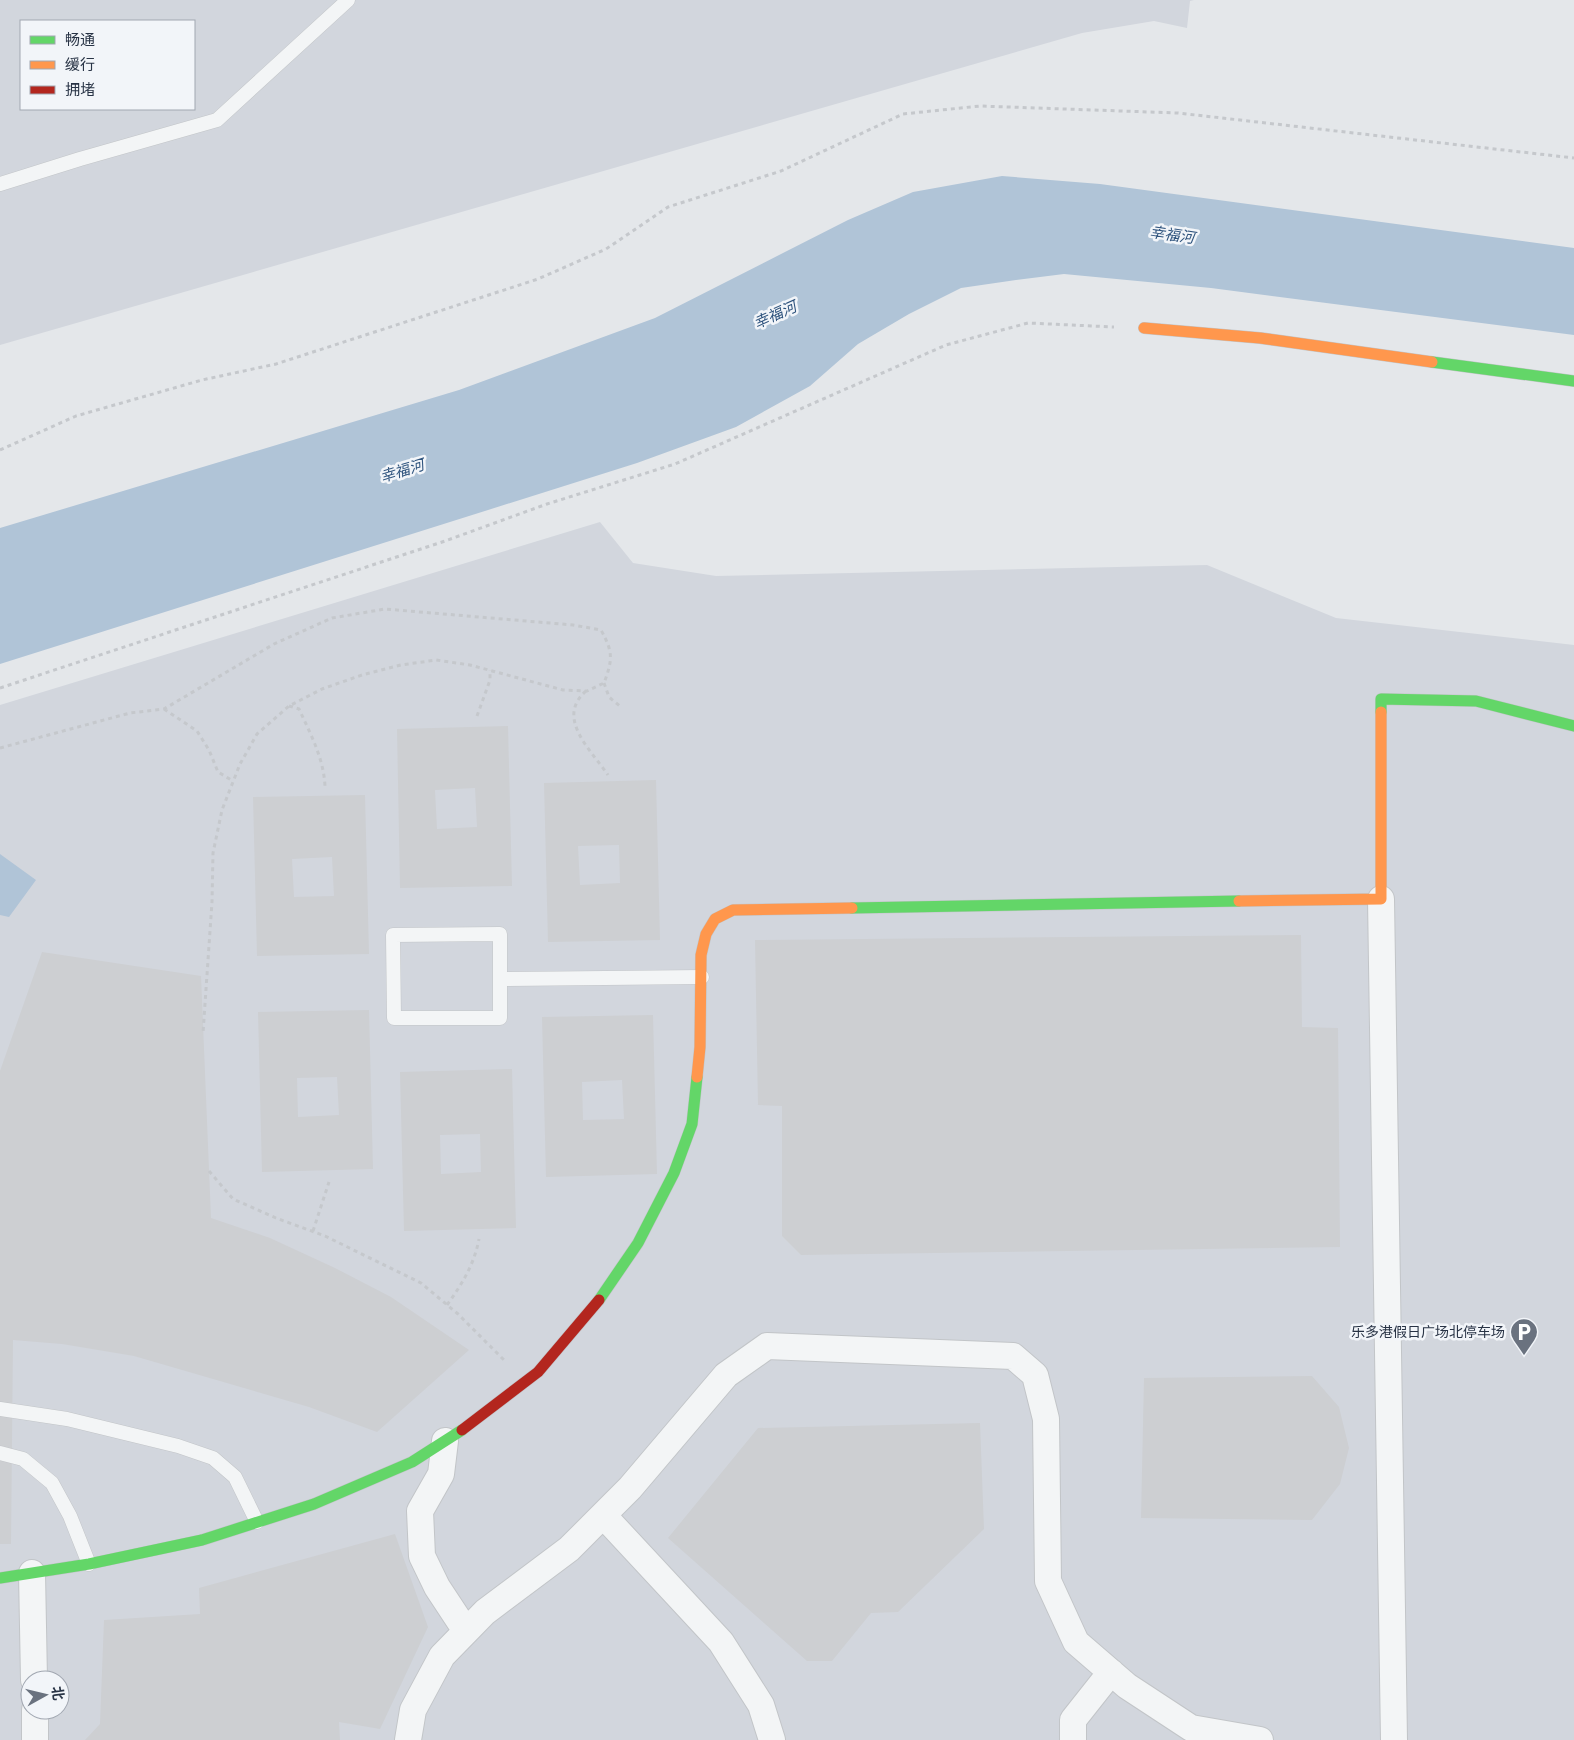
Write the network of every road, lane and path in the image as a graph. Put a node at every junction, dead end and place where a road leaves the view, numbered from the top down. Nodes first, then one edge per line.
1 (348, 0) edge
2 (1574, 158) edge
3 (0, 184) edge
4 (1144, 328) joint
5 (1574, 381) edge
6 (0, 450) edge
7 (490, 670) junction
8 (604, 682) junction
9 (0, 688) edge
10 (587, 691) junction
11 (289, 706) junction
12 (621, 707) dead end
13 (164, 709) junction
14 (477, 716) dead end
15 (1574, 726) edge
16 (0, 748) edge
17 (608, 774) dead end
18 (233, 781) junction
19 (325, 787) dead end
20 (1381, 899) junction
21 (702, 976) junction
22 (500, 979) junction
23 (203, 1033) dead end
24 (209, 1171) dead end
25 (328, 1182) dead end
26 (313, 1231) junction
27 (478, 1239) dead end
28 (447, 1305) junction
29 (524, 1383) junction
30 (0, 1409) edge
31 (445, 1441) junction
32 (0, 1453) edge
33 (603, 1515) junction
34 (257, 1522) junction
35 (89, 1564) junction
36 (32, 1573) junction
37 (0, 1578) edge
38 (466, 1630) junction
39 (34, 1670) edge
40 (1111, 1672) junction
41 (34, 1720) edge
42 (35, 1740) edge
43 (408, 1740) edge
44 (772, 1740) edge
45 (1073, 1740) edge
46 (1260, 1740) edge
47 (1394, 1740) edge

1 - 3 lane
2 - 6 path
4 - 5 street
4 - 9 path
7 - 10 path
7 - 11 path
7 - 14 path
8 - 10 path
8 - 12 path
8 - 13 path
10 - 17 path
11 - 18 path
11 - 19 path
13 - 16 path
13 - 18 path
15 - 20 street
18 - 23 path
20 - 21 street
20 - 47 street
21 - 22 lane
21 - 29 street
22 - 22 lane
24 - 26 path
25 - 26 path
26 - 28 path
27 - 28 path
28 - 29 path
29 - 31 street
30 - 34 lane
31 - 34 street
31 - 38 street
32 - 35 lane
33 - 38 street
33 - 40 street
33 - 44 street
34 - 35 street
35 - 36 street
36 - 37 street
36 - 39 street
38 - 43 street
40 - 45 street
40 - 46 street
41 - 42 street

